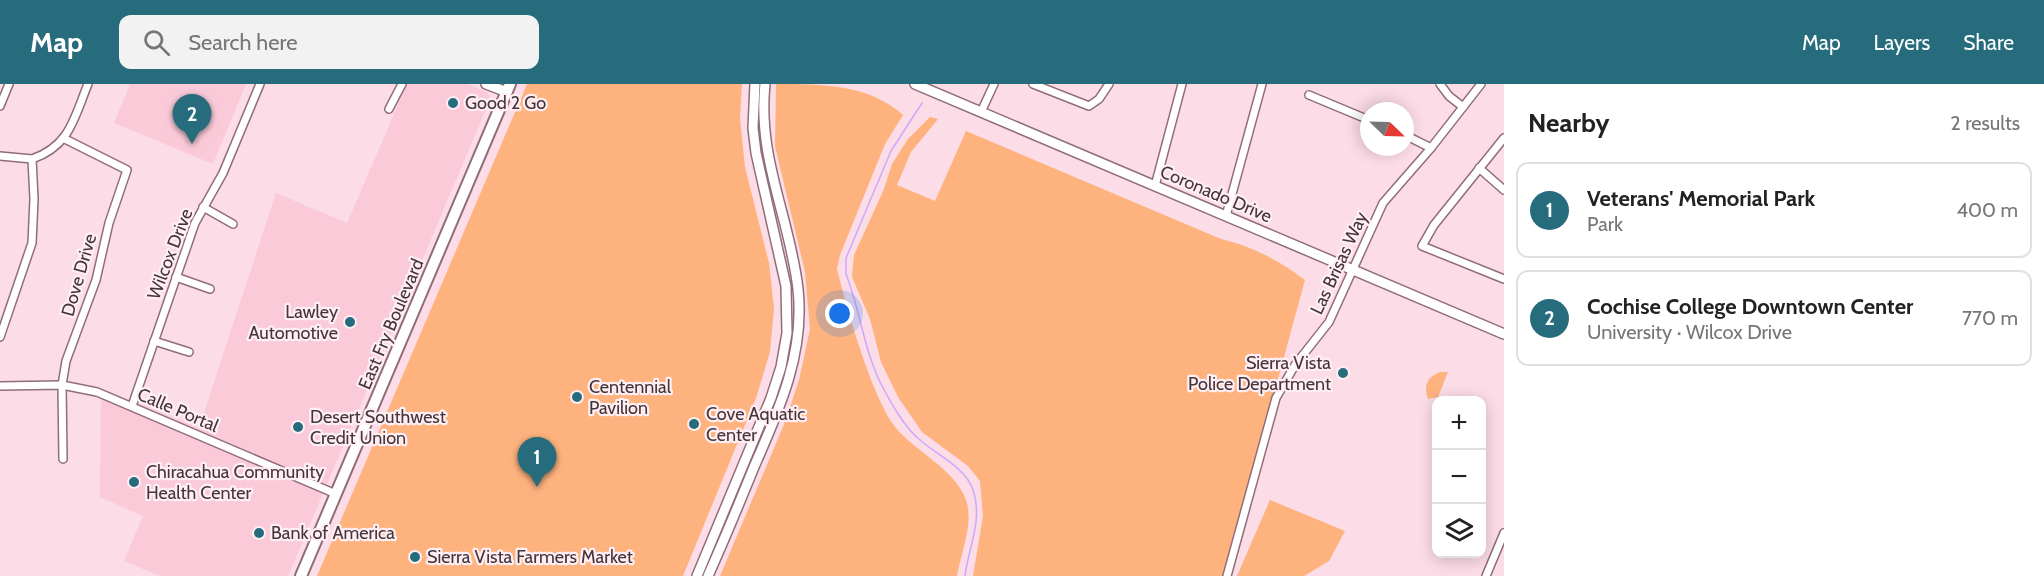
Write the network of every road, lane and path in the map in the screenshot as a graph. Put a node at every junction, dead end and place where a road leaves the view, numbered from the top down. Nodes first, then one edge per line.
1 (9, 84) edge
2 (88, 84) edge
3 (260, 84) edge
4 (402, 84) edge
5 (486, 84) edge
6 (755, 84) edge
7 (765, 84) edge
8 (915, 84) edge
9 (994, 84) edge
10 (1033, 84) edge
11 (1109, 84) edge
12 (1182, 84) edge
13 (1262, 84) edge
14 (1440, 84) edge
15 (1481, 84) edge
16 (509, 88) edge
17 (1309, 95) dead end
18 (0, 106) edge
19 (1463, 107) junction
20 (389, 109) dead end
21 (981, 112) junction
22 (1360, 116) edge
23 (1504, 138) edge
24 (65, 139) junction
25 (1414, 140) edge
26 (1431, 148) junction
27 (0, 156) edge
28 (32, 159) junction
29 (1479, 168) junction
30 (1155, 186) junction
31 (1504, 190) edge
32 (203, 207) junction
33 (1226, 216) junction
34 (232, 224) dead end
35 (1353, 270) junction
36 (176, 277) junction
37 (1504, 279) edge
38 (210, 289) dead end
39 (1504, 334) edge
40 (0, 337) edge
41 (154, 341) junction
42 (189, 352) dead end
43 (62, 385) junction
44 (0, 386) edge
45 (132, 406) junction
46 (63, 459) dead end
47 (336, 494) junction
48 (1504, 533) edge
49 (301, 576) edge
50 (697, 576) edge
51 (708, 576) edge
52 (1227, 576) edge
53 (1486, 576) edge

1 - 18 street
2 - 24 street
3 - 32 street, Wilcox Drive
4 - 20 street
5 - 16 street
6 - 50 street
7 - 51 street
8 - 21 street, Coronado Drive
9 - 21 street
10 - 11 street
12 - 30 street
13 - 33 street
14 - 19 street
15 - 19 street, Las Brisas Way
16 - 47 main road, East Fry Boulevard
17 - 22 street
19 - 26 street, Las Brisas Way
21 - 30 street, Coronado Drive
23 - 29 street
24 - 28 street
24 - 43 street, Dove Drive
25 - 26 street
26 - 35 street, Las Brisas Way
27 - 28 street
28 - 40 street
29 - 31 street
29 - 37 street
30 - 33 street, Coronado Drive
32 - 34 street
32 - 36 street, Wilcox Drive
33 - 35 street, Coronado Drive
35 - 39 street, Coronado Drive
35 - 52 street, Las Brisas Way
36 - 38 street
36 - 41 street, Wilcox Drive
41 - 42 street
41 - 45 street, Wilcox Drive
43 - 44 street, Calle Portal
43 - 45 street, Calle Portal
43 - 46 street, Dove Drive
45 - 47 street, Calle Portal
47 - 49 main road, East Fry Boulevard
48 - 53 street

